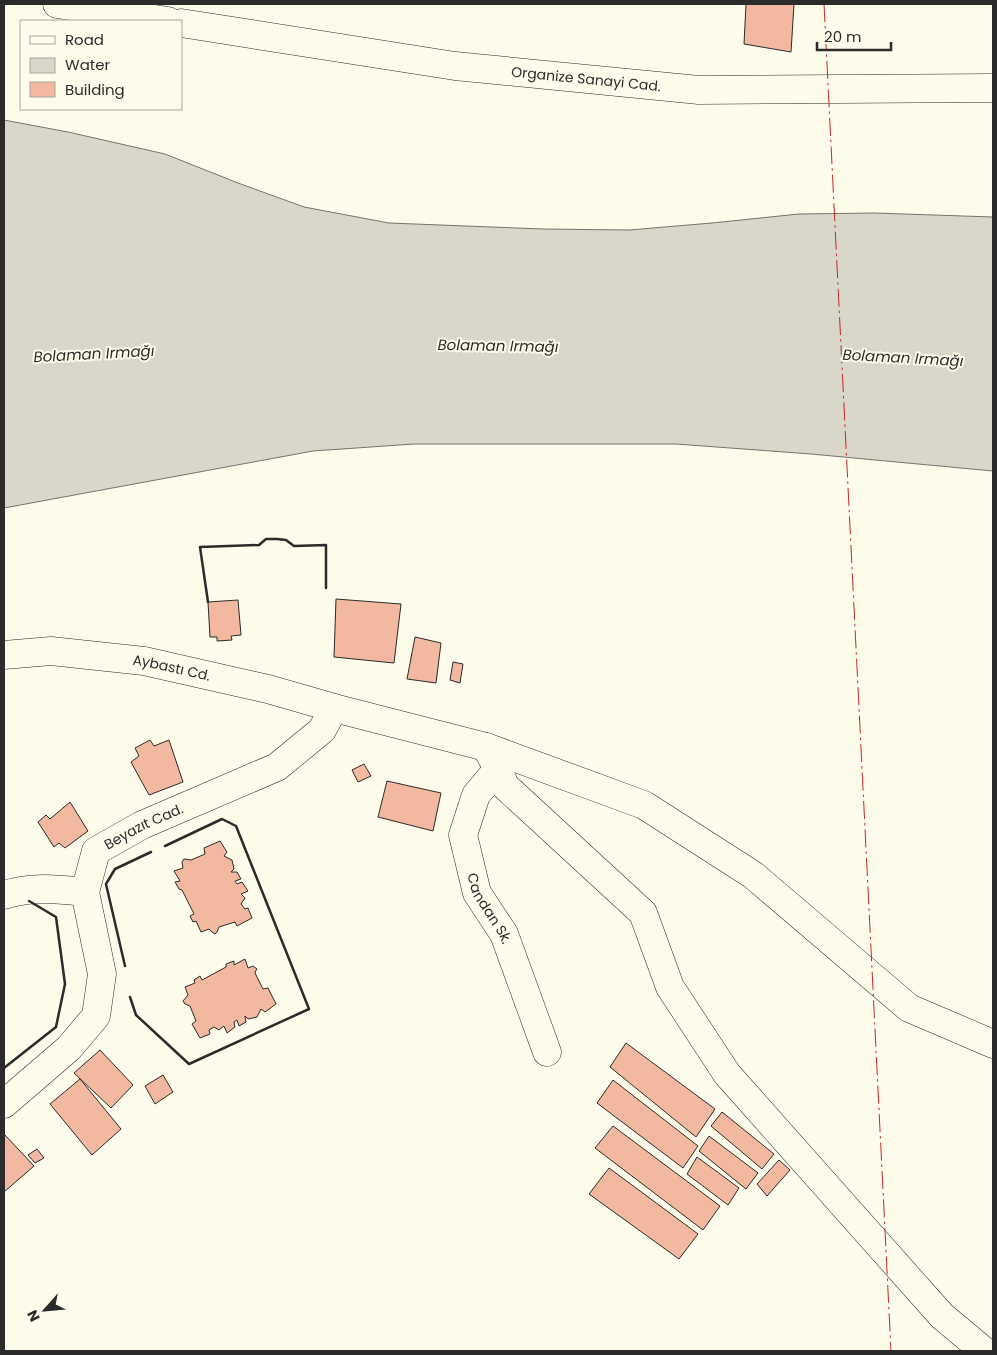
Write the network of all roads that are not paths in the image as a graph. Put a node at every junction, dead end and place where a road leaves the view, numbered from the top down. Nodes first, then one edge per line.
1 (57, 4) edge
2 (161, 20) edge
3 (182, 23) edge
4 (993, 88) edge
5 (4, 655) edge
6 (334, 708) junction
7 (492, 758) junction
8 (85, 892) junction
9 (4, 895) edge
10 (993, 1044) edge
11 (547, 1052) dead end
12 (4, 1104) edge
13 (984, 1351) edge

1 - 2 street
3 - 4 street, Organize Sanayi Cad.
5 - 6 street, Aybastı Cd.
6 - 7 street, Aybastı Cd.
6 - 8 street, Beyazıt Cad.
7 - 10 street, Aybastı Cd.
7 - 11 street, Candan Sk.
7 - 13 street
8 - 9 street
8 - 12 street, Beyazıt Cad.

